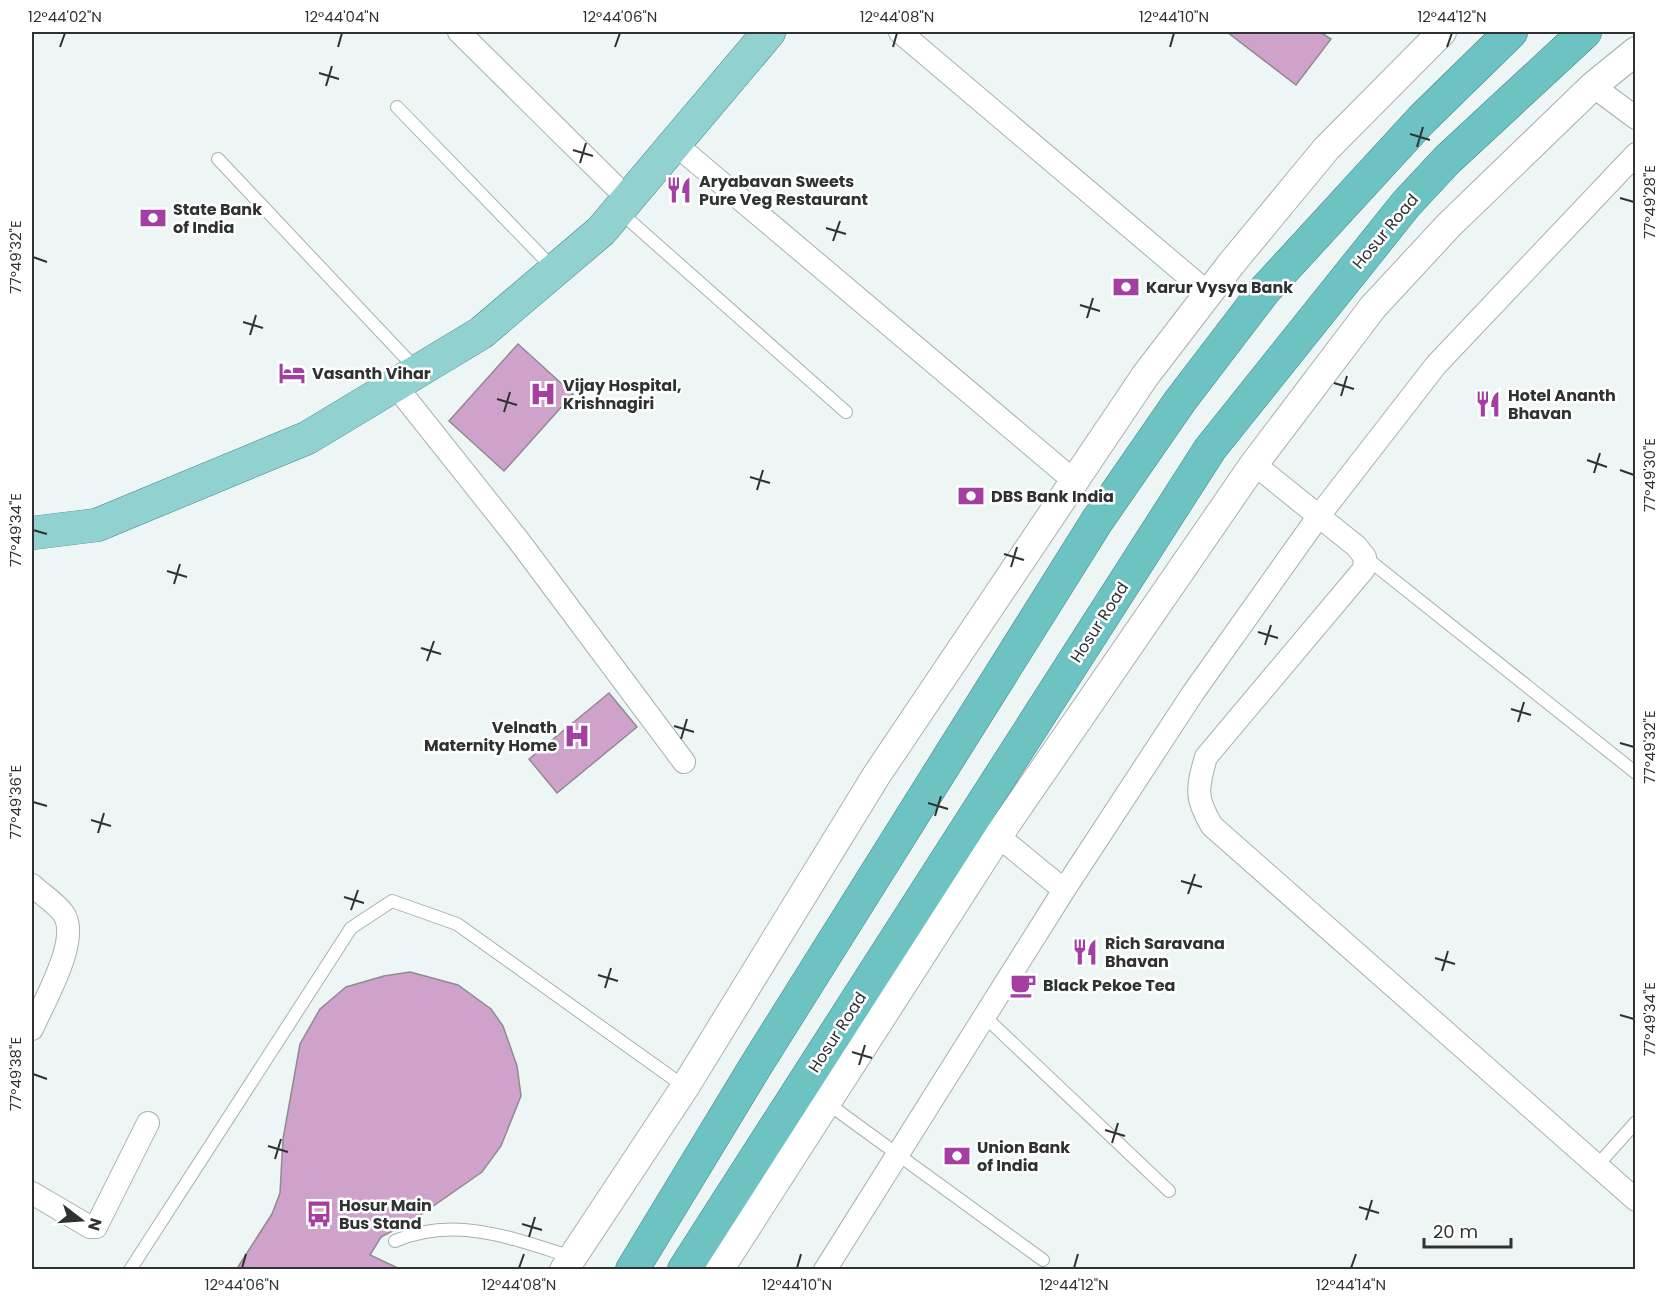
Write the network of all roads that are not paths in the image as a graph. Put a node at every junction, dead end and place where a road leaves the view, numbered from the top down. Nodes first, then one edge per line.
1 (459, 32) edge
2 (769, 32) edge
3 (900, 32) edge
4 (1442, 32) edge
5 (1510, 32) edge
6 (1585, 32) edge
7 (1635, 51) edge
8 (1593, 86) junction
9 (397, 107) dead end
10 (1635, 118) edge
11 (674, 143) junction
12 (1635, 154) edge
13 (218, 159) dead end
14 (623, 204) junction
15 (555, 270) junction
16 (1208, 293) junction
17 (406, 378) junction
18 (846, 412) dead end
19 (1254, 464) junction
20 (1073, 480) junction
21 (1318, 517) junction
22 (32, 533) edge
23 (1365, 557) junction
24 (684, 762) dead end
25 (1635, 773) edge
26 (998, 836) junction
27 (32, 885) edge
28 (1064, 890) junction
29 (985, 1017) junction
30 (32, 1029) edge
31 (685, 1087) junction
32 (826, 1102) junction
33 (1635, 1122) edge
34 (148, 1124) dead end
35 (899, 1155) junction
36 (1596, 1167) junction
37 (1169, 1191) dead end
38 (32, 1193) edge
39 (1635, 1200) edge
40 (395, 1241) dead end
41 (1043, 1260) dead end
42 (568, 1263) edge
43 (130, 1269) edge
44 (632, 1269) edge
45 (684, 1269) edge
46 (719, 1269) edge
47 (825, 1269) edge

1 - 14 street
2 - 11 main road
3 - 16 street
4 - 16 street
5 - 44 highway
6 - 45 highway, Hosur Road
7 - 8 street
8 - 10 street
8 - 19 street
9 - 15 lane
11 - 14 main road
11 - 20 street
12 - 21 street
13 - 17 lane
14 - 15 main road
14 - 18 lane
15 - 17 main road
16 - 20 street
17 - 22 main road
17 - 24 street
19 - 21 street
19 - 26 street
20 - 31 street
21 - 23 street
21 - 28 street
23 - 25 lane
23 - 36 street
26 - 28 street
26 - 32 street
27 - 30 street
28 - 29 street
29 - 35 street
29 - 37 lane
31 - 42 street
31 - 43 lane
32 - 35 lane
32 - 46 street
33 - 36 lane
34 - 38 street
35 - 41 lane
35 - 47 street
36 - 39 street
40 - 42 lane

